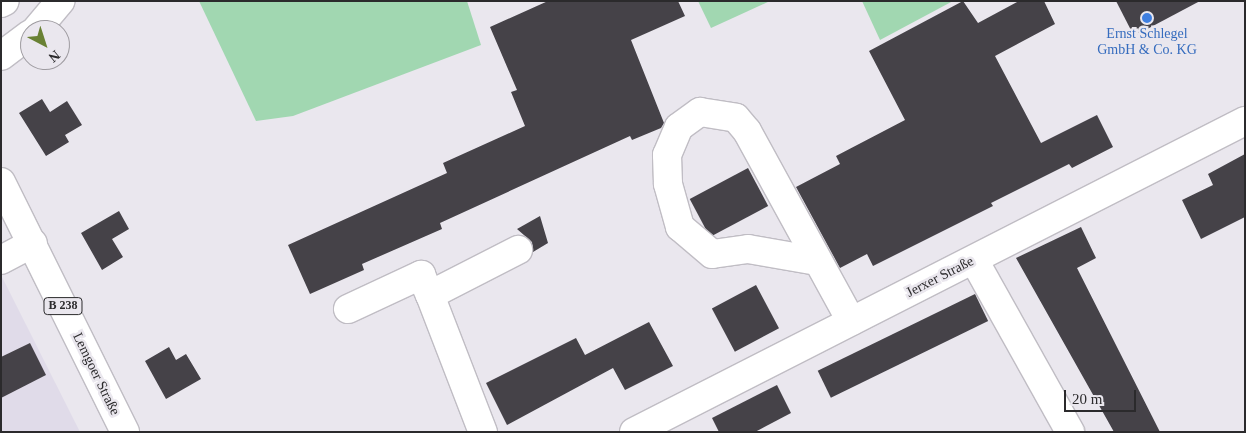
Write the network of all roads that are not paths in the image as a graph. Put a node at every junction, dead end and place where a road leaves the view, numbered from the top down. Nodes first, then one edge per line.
1 (5, 1) edge
2 (60, 1) edge
3 (1, 3) edge
4 (44, 20) edge
5 (20, 42) edge
6 (1, 56) edge
7 (1244, 123) edge
8 (1, 182) edge
9 (32, 242) junction
10 (518, 250) dead end
11 (1, 260) edge
12 (974, 260) junction
13 (817, 261) junction
14 (430, 294) junction
15 (348, 309) dead end
16 (851, 321) junction
17 (124, 432) edge
18 (483, 432) edge
19 (634, 432) edge
20 (1070, 432) edge

1 - 3 street
2 - 4 street
5 - 6 street
7 - 12 street, Jerxer Straße
8 - 9 street, Lemgoer Straße / B 238
9 - 11 street
9 - 17 street, Lemgoer Straße / B 238
10 - 14 street
12 - 16 street, Jerxer Straße
12 - 20 street
13 - 13 street
13 - 16 street
14 - 15 street
14 - 18 street
16 - 19 street, Jerxer Straße

